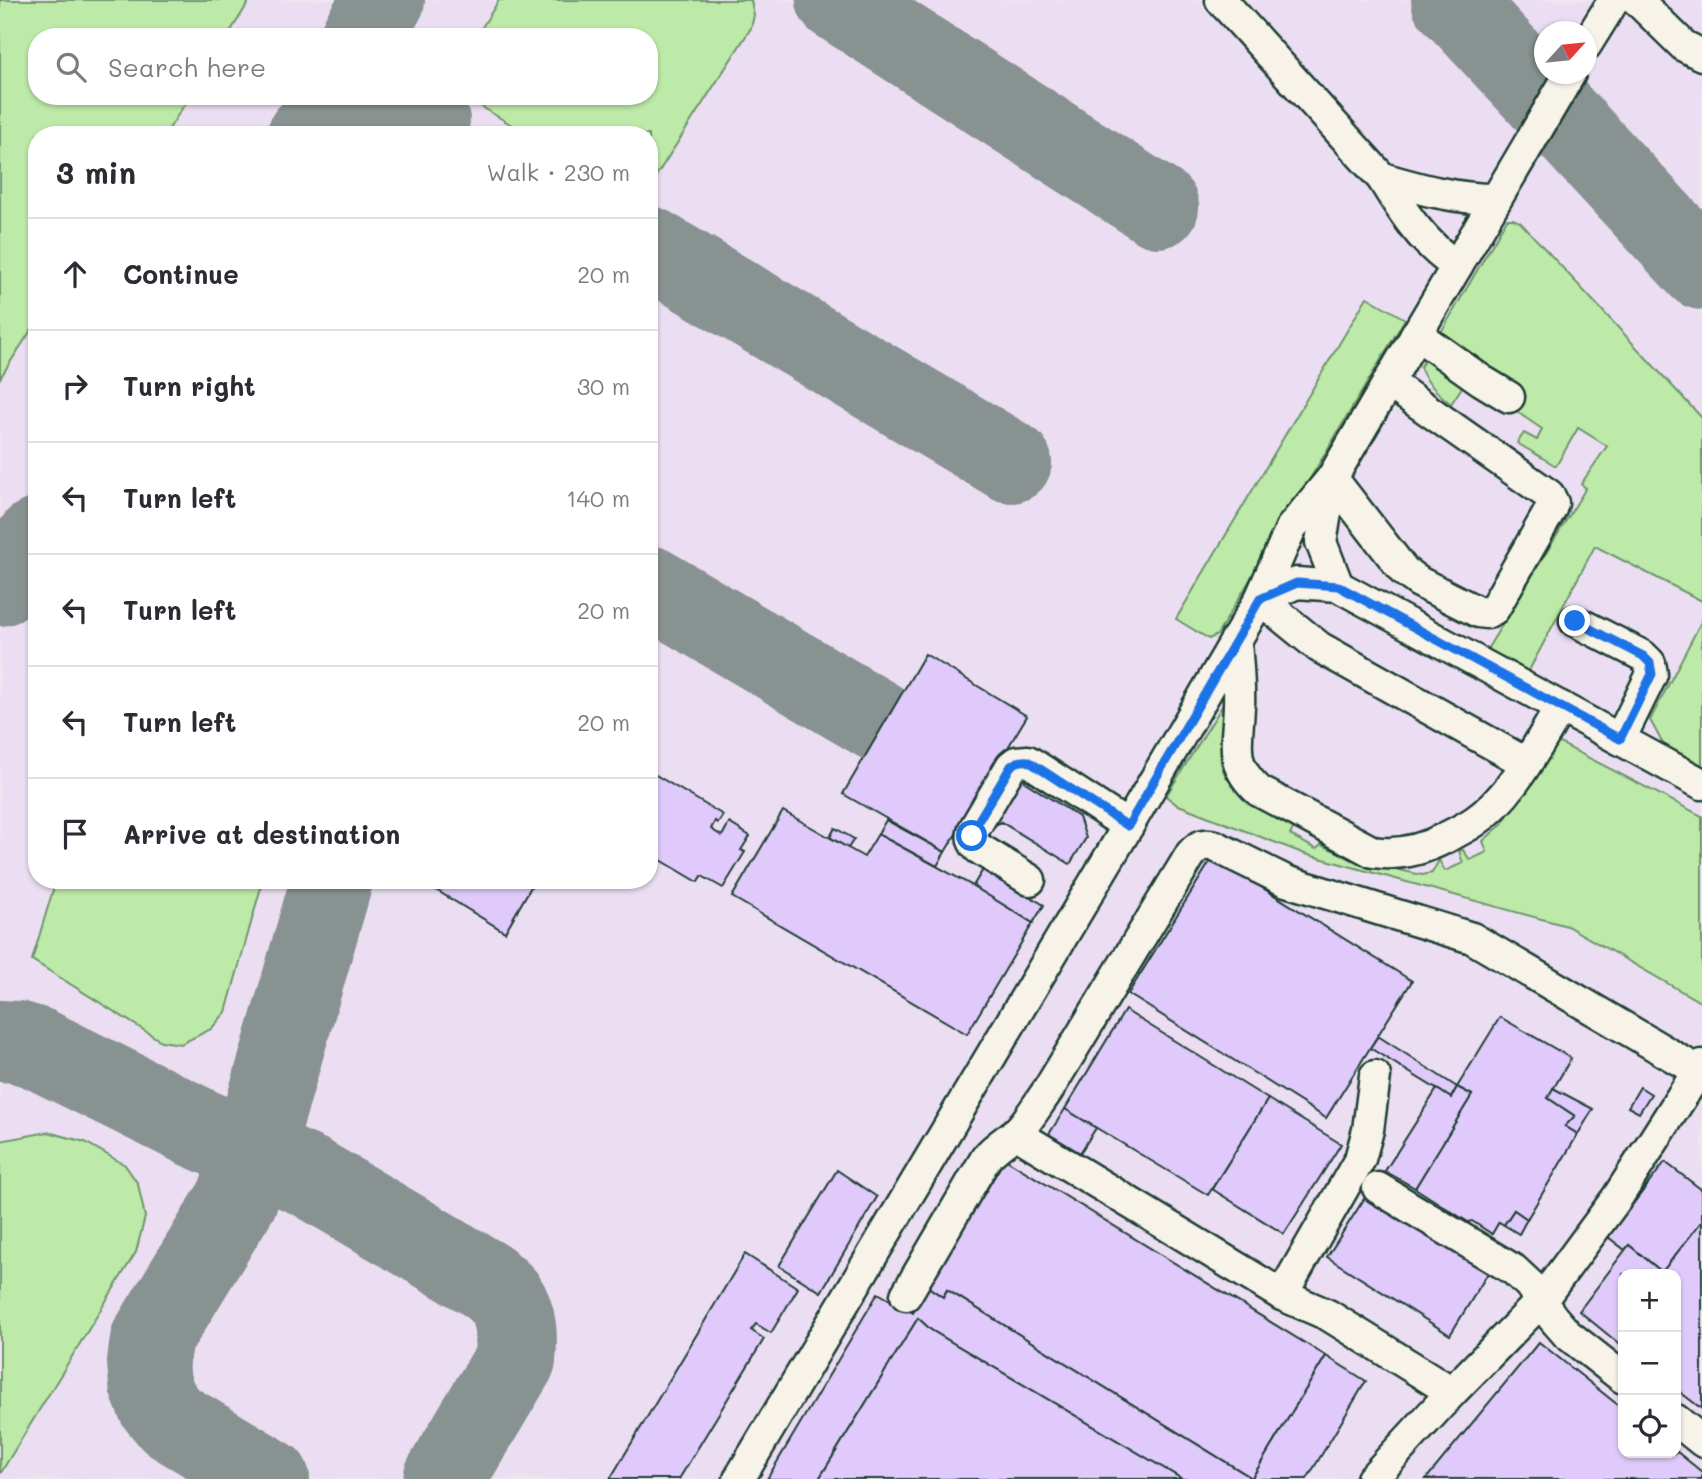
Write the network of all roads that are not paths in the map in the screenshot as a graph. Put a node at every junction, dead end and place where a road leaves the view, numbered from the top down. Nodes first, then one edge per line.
1 (1221, 0) edge
2 (1614, 0) edge
3 (1637, 0) edge
4 (1597, 28) edge
5 (1702, 55) edge
6 (1564, 84) edge
7 (1382, 178) junction
8 (1496, 200) junction
9 (1457, 266) junction
10 (1416, 334) junction
11 (1388, 382) junction
12 (1509, 397) dead end
13 (1332, 478) junction
14 (1338, 586) junction
15 (1260, 599) junction
16 (1575, 621) dead end
17 (1236, 639) junction
18 (1561, 707) junction
19 (1620, 739) junction
20 (1526, 763) junction
21 (1702, 784) edge
22 (1128, 826) junction
23 (1030, 880) dead end
24 (1700, 1068) edge
25 (1375, 1076) dead end
26 (1015, 1133) junction
27 (1378, 1188) dead end
28 (1282, 1295) junction
29 (906, 1296) dead end
30 (1541, 1301) junction
31 (1618, 1374) edge
32 (1452, 1392) junction
33 (1681, 1424) edge
34 (1702, 1441) edge
35 (739, 1479) edge
36 (1372, 1479) edge

1 - 7 lane
2 - 4 lane
3 - 5 lane
6 - 8 lane
7 - 8 lane
7 - 9 lane
8 - 9 lane
9 - 10 lane
10 - 11 lane
10 - 12 lane
11 - 13 lane
11 - 13 lane
13 - 14 lane
13 - 15 lane
14 - 15 lane
14 - 18 lane
15 - 17 lane
15 - 20 lane
16 - 19 lane
17 - 20 lane
17 - 22 lane
18 - 19 lane
18 - 20 lane
19 - 21 lane
22 - 23 lane
22 - 35 lane
24 - 26 lane
24 - 30 lane
25 - 28 lane
26 - 28 lane
26 - 29 lane
27 - 30 lane
28 - 32 lane
30 - 31 lane
30 - 32 lane
32 - 36 lane
33 - 34 lane

